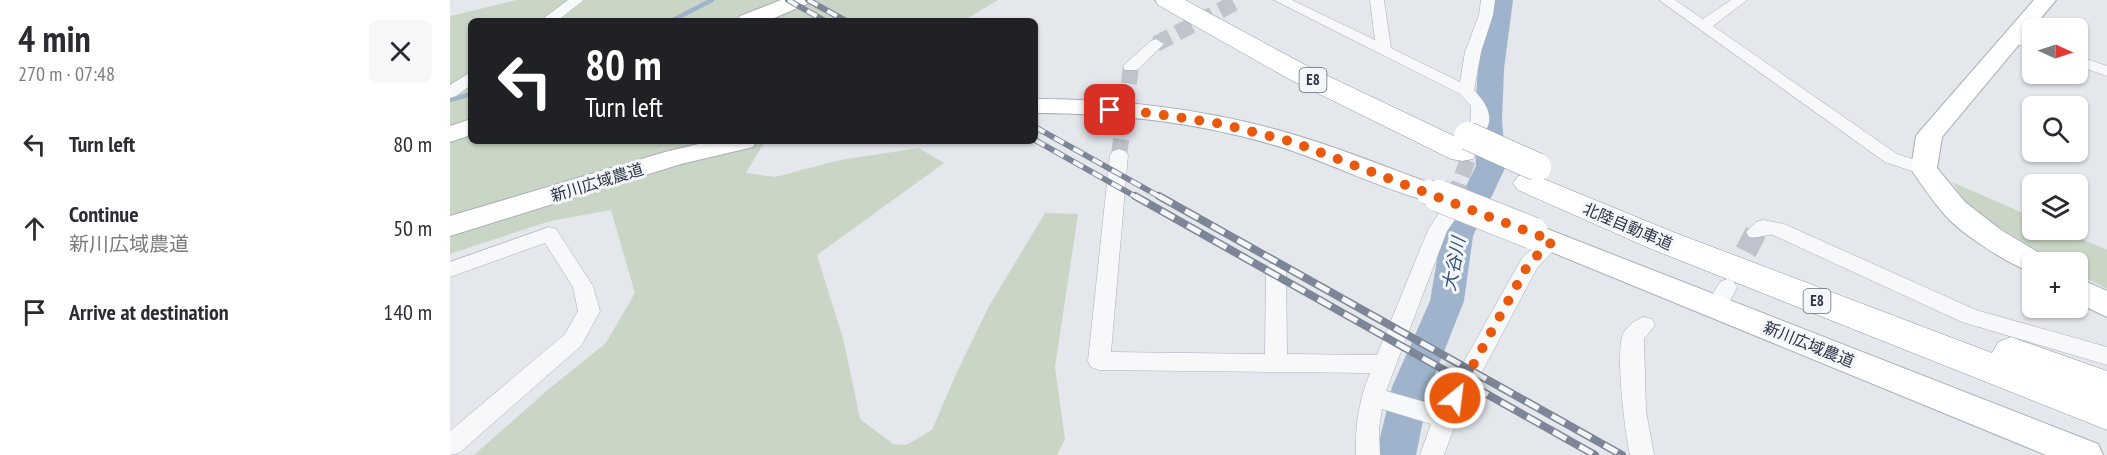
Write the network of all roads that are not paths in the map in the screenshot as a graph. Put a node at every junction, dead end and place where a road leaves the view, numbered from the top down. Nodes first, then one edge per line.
1 (577, 0) edge
2 (800, 0) edge
3 (1167, 0) edge
4 (1197, 0) edge
5 (1281, 0) edge
6 (1377, 0) edge
7 (1488, 0) edge
8 (1666, 0) edge
9 (1740, 0) edge
10 (2045, 0) edge
11 (551, 18) edge
12 (755, 18) edge
13 (2035, 18) edge
14 (1704, 26) junction
15 (2022, 41) edge
16 (1156, 44) tunnel mouth
17 (1384, 51) junction
18 (2088, 64) edge
19 (1131, 68) tunnel mouth
20 (2107, 71) edge
21 (468, 79) edge
22 (1466, 91) junction
23 (450, 93) edge
24 (1038, 105) edge
25 (1470, 138) junction
26 (732, 144) edge
27 (1119, 155) tunnel mouth
28 (1924, 169) junction
29 (1533, 175) junction
30 (1446, 218) tunnel mouth
31 (450, 226) edge
32 (1756, 232) dead end
33 (1543, 237) junction
34 (2022, 255) edge
35 (1276, 269) dead end
36 (450, 270) edge
37 (2088, 294) edge
38 (2107, 304) edge
39 (1644, 325) dead end
40 (2107, 356) edge
41 (1276, 362) junction
42 (1385, 364) junction
43 (2107, 387) edge
44 (1372, 397) junction
45 (2107, 412) edge
46 (1444, 417) junction
47 (450, 446) edge
48 (1368, 455) edge
49 (1432, 455) edge
50 (1642, 455) edge
51 (2085, 455) edge

1 - 11 street
2 - 12 street
3 - 25 highway, 北陸自動車道 / E8
4 - 25 highway, 北陸自動車道 / E8
5 - 17 street
6 - 17 street
7 - 22 street
8 - 14 street
9 - 14 street
10 - 13 street
14 - 28 street
15 - 28 street
16 - 19 street
17 - 22 street
18 - 20 street
21 - 23 street
22 - 25 street
24 - 33 street, 新川広域農道, bridge
25 - 29 highway, 北陸自動車道 / E8
26 - 31 street, 新川広域農道
27 - 41 street
28 - 34 street
29 - 43 highway, 北陸自動車道 / E8
29 - 45 highway, 北陸自動車道 / E8
30 - 42 street
32 - 40 street
33 - 46 street
33 - 51 street, 新川広域農道
35 - 41 street
36 - 47 street
37 - 38 street
39 - 50 street
41 - 42 street
42 - 44 street
44 - 46 street
44 - 48 street
46 - 49 street

